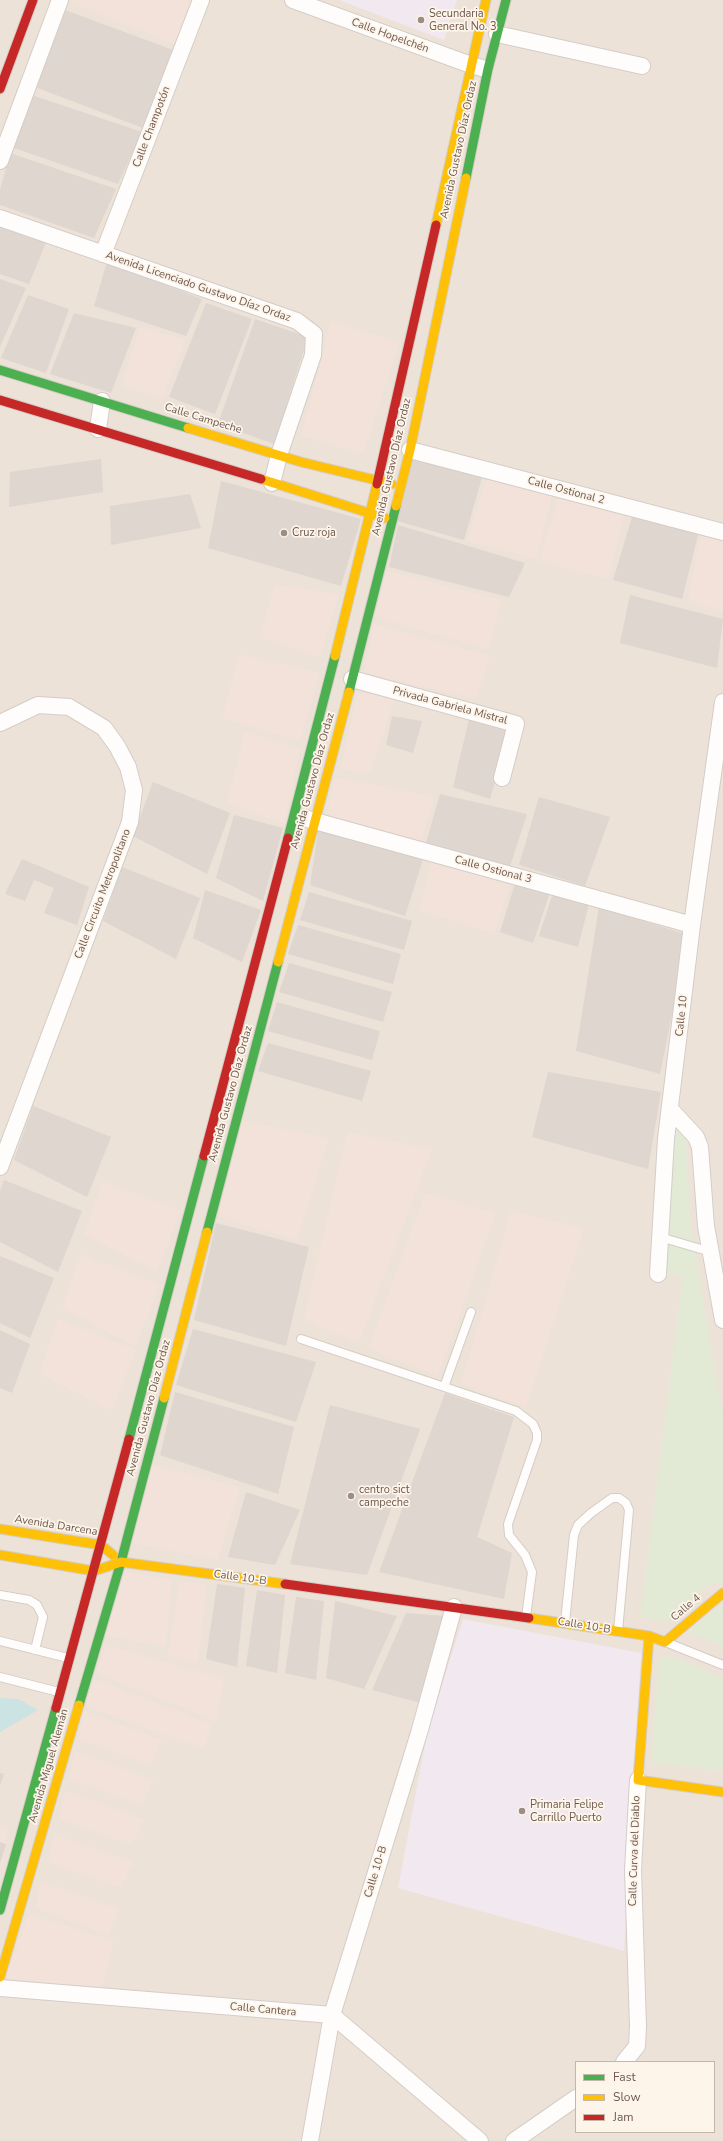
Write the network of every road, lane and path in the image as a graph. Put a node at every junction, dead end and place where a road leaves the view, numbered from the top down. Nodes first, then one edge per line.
1 (33, 0) edge
2 (60, 0) edge
3 (201, 0) edge
4 (293, 0) edge
5 (486, 0) edge
6 (506, 0) edge
7 (497, 34) junction
8 (470, 65) junction
9 (642, 66) dead end
10 (488, 69) junction
11 (0, 89) edge
12 (0, 161) edge
13 (0, 218) edge
14 (103, 254) junction
15 (0, 370) edge
16 (0, 400) edge
17 (102, 401) junction
18 (98, 428) junction
19 (410, 450) junction
20 (279, 455) junction
21 (378, 480) junction
22 (272, 483) junction
23 (401, 487) junction
24 (371, 513) junction
25 (392, 521) junction
26 (723, 532) edge
27 (352, 679) junction
28 (723, 702) edge
29 (0, 723) edge
30 (502, 778) dead end
31 (294, 815) junction
32 (315, 820) junction
33 (692, 925) junction
34 (671, 1110) junction
35 (0, 1167) edge
36 (660, 1237) junction
37 (711, 1252) junction
38 (658, 1274) dead end
39 (471, 1312) dead end
40 (723, 1320) edge
41 (301, 1339) dead end
42 (444, 1386) junction
43 (0, 1528) edge
44 (101, 1545) junction
45 (0, 1555) edge
46 (121, 1562) junction
47 (94, 1571) junction
48 (723, 1593) edge
49 (0, 1595) edge
50 (454, 1607) junction
51 (526, 1617) junction
52 (565, 1623) junction
53 (618, 1632) junction
54 (649, 1636) junction
55 (0, 1641) edge
56 (665, 1642) junction
57 (35, 1650) junction
58 (71, 1659) junction
59 (723, 1665) edge
60 (0, 1677) edge
61 (62, 1693) junction
62 (638, 1780) junction
63 (723, 1792) edge
64 (0, 1910) edge
65 (0, 1977) edge
66 (0, 1988) edge
67 (332, 2015) junction
68 (625, 2061) edge
69 (575, 2099) edge
70 (310, 2141) edge
71 (480, 2141) edge
72 (514, 2141) edge

1 - 11 street
2 - 12 street
3 - 14 street, Calle Champotón
4 - 8 street, Calle Hopelchén
5 - 8 street, Avenida Gustavo Díaz Ordaz
6 - 7 street, Avenida Gustavo Díaz Ordaz
7 - 9 street
7 - 10 street, Avenida Gustavo Díaz Ordaz
8 - 10 street, Calle Hopelchén
8 - 21 street, Avenida Gustavo Díaz Ordaz
10 - 19 street, Avenida Gustavo Díaz Ordaz
13 - 14 street, Avenida Licenciado Gustavo Díaz Ordaz
14 - 20 street, Avenida Licenciado Gustavo Díaz Ordaz
15 - 17 street, Calle Campeche
16 - 18 street
17 - 18 street
17 - 20 street, Calle Campeche
18 - 22 street
19 - 23 street, Avenida Gustavo Díaz Ordaz
19 - 26 street, Calle Ostional 2
20 - 21 street, Calle Campeche
20 - 22 street, Avenida Licenciado Gustavo Díaz Ordaz
21 - 23 street, Calle Campeche
21 - 24 street, Avenida Gustavo Díaz Ordaz
22 - 24 street
23 - 25 street, Avenida Gustavo Díaz Ordaz
24 - 25 street
24 - 31 street, Avenida Gustavo Díaz Ordaz
25 - 27 street, Avenida Gustavo Díaz Ordaz
27 - 30 street, Privada Gabriela Mistral
27 - 32 street, Avenida Gustavo Díaz Ordaz
28 - 33 street, Calle 10
29 - 35 street, Calle Circuito Metropolitano
31 - 32 street, Calle Ostional 3
31 - 44 street, Avenida Gustavo Díaz Ordaz
32 - 33 street, Calle Ostional 3
32 - 46 street, Avenida Gustavo Díaz Ordaz
33 - 34 street, Calle 10
34 - 36 street, Calle 10
34 - 37 street
36 - 37 lane
36 - 38 street, Calle 10
37 - 40 street
39 - 42 lane
41 - 42 lane
42 - 51 lane
43 - 44 street, Avenida Darcena
44 - 46 street, Avenida Darcena
44 - 47 street, Avenida Miguel Alemán
45 - 47 street
46 - 47 street
46 - 50 street, Calle 10-B
46 - 65 street, Avenida Miguel Alemán
47 - 58 street, Avenida Miguel Alemán
48 - 56 street, Calle 4
49 - 57 lane
50 - 51 street, Calle 10-B
50 - 67 street, Calle 10-B
51 - 52 street, Calle 10-B
52 - 53 street, Calle 10-B
52 - 53 lane
53 - 54 street, Calle 10-B
54 - 56 street, Calle 10-B
54 - 62 street, Calle Curva del Diablo
55 - 57 lane
56 - 59 lane
57 - 58 lane
58 - 61 street, Avenida Miguel Alemán
60 - 61 lane
61 - 64 street, Avenida Miguel Alemán
62 - 63 street
62 - 68 street, Calle Curva del Diablo
66 - 67 street, Calle Cantera
67 - 70 street, Calle 10-B
67 - 71 street
69 - 72 street

